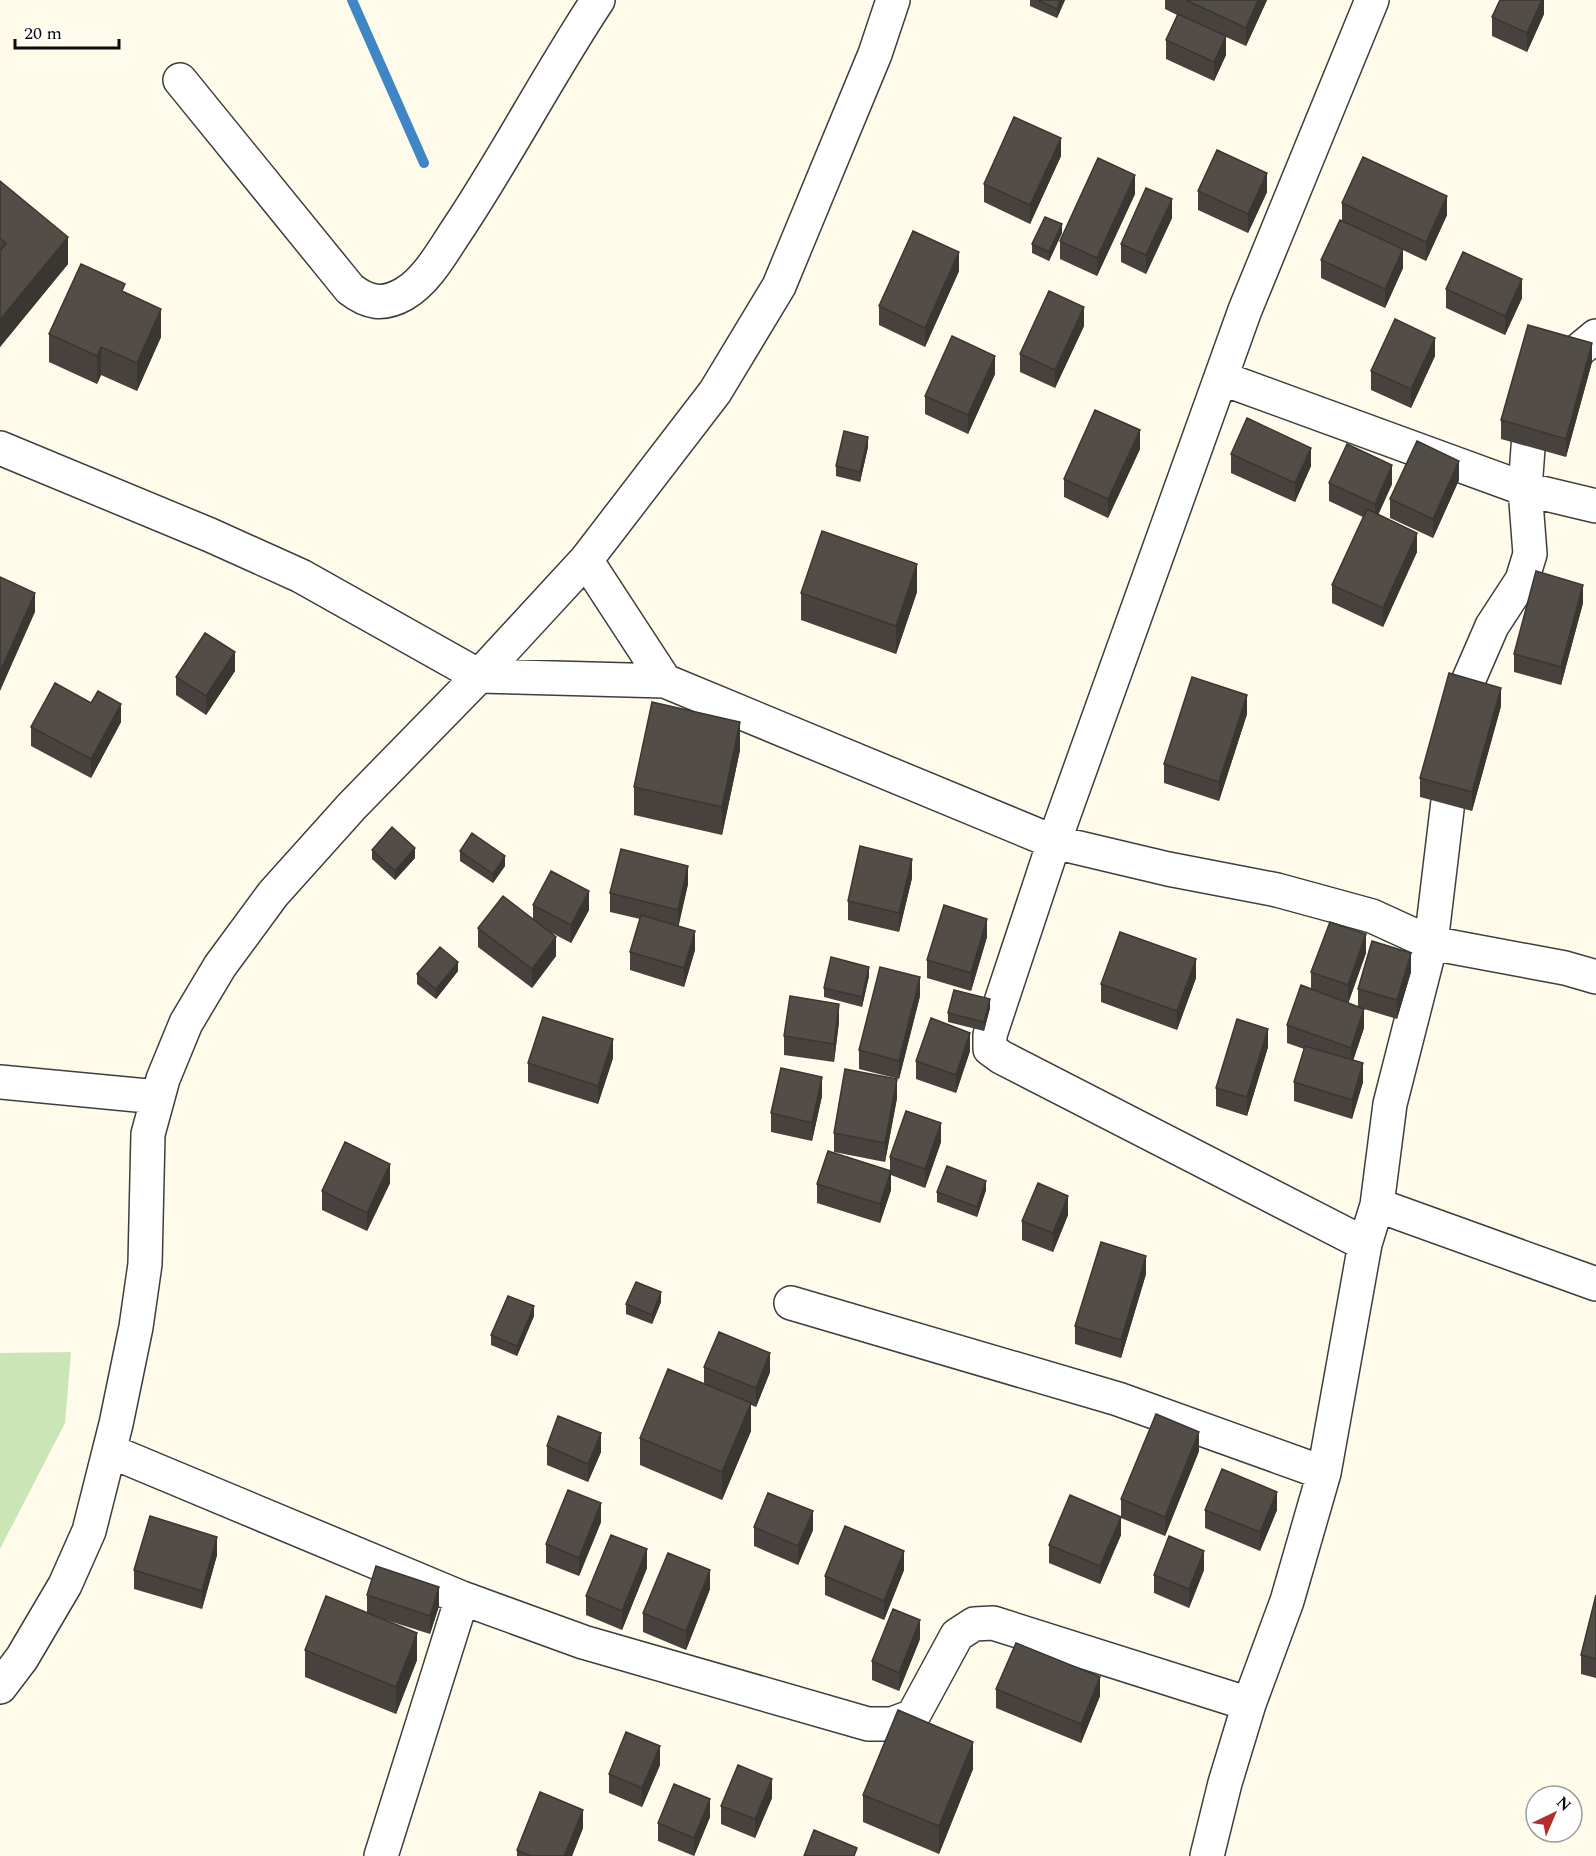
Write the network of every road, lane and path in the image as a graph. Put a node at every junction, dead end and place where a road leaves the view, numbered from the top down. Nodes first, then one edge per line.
1 (598, 0) edge
2 (893, 0) edge
3 (1372, 0) edge
4 (180, 80) dead end
5 (1596, 336) edge
6 (1221, 378) junction
7 (0, 448) edge
8 (1525, 489) junction
9 (1596, 506) edge
10 (586, 560) junction
11 (479, 676) junction
12 (665, 681) junction
13 (1054, 842) junction
14 (1431, 943) junction
15 (1596, 977) edge
16 (0, 1082) edge
17 (158, 1098) junction
18 (1377, 1205) junction
19 (1365, 1244) junction
20 (1596, 1284) edge
21 (791, 1303) dead end
22 (110, 1451) junction
23 (1324, 1473) junction
24 (462, 1598) junction
25 (0, 1687) edge
26 (1249, 1704) junction
27 (381, 1856) edge
28 (1207, 1856) edge

1 - 4 street
2 - 10 street
3 - 6 street
5 - 8 street
6 - 8 street
6 - 13 street
7 - 11 street
8 - 9 street
8 - 14 street
10 - 11 street
10 - 12 street
11 - 12 street
11 - 17 street
12 - 13 street
13 - 14 street
13 - 19 street
14 - 15 street
14 - 18 street
16 - 17 street
17 - 22 street
18 - 19 street
18 - 20 street
19 - 23 street
21 - 23 street
22 - 24 street
22 - 25 street
23 - 26 street
24 - 26 street
24 - 27 street
26 - 28 street

